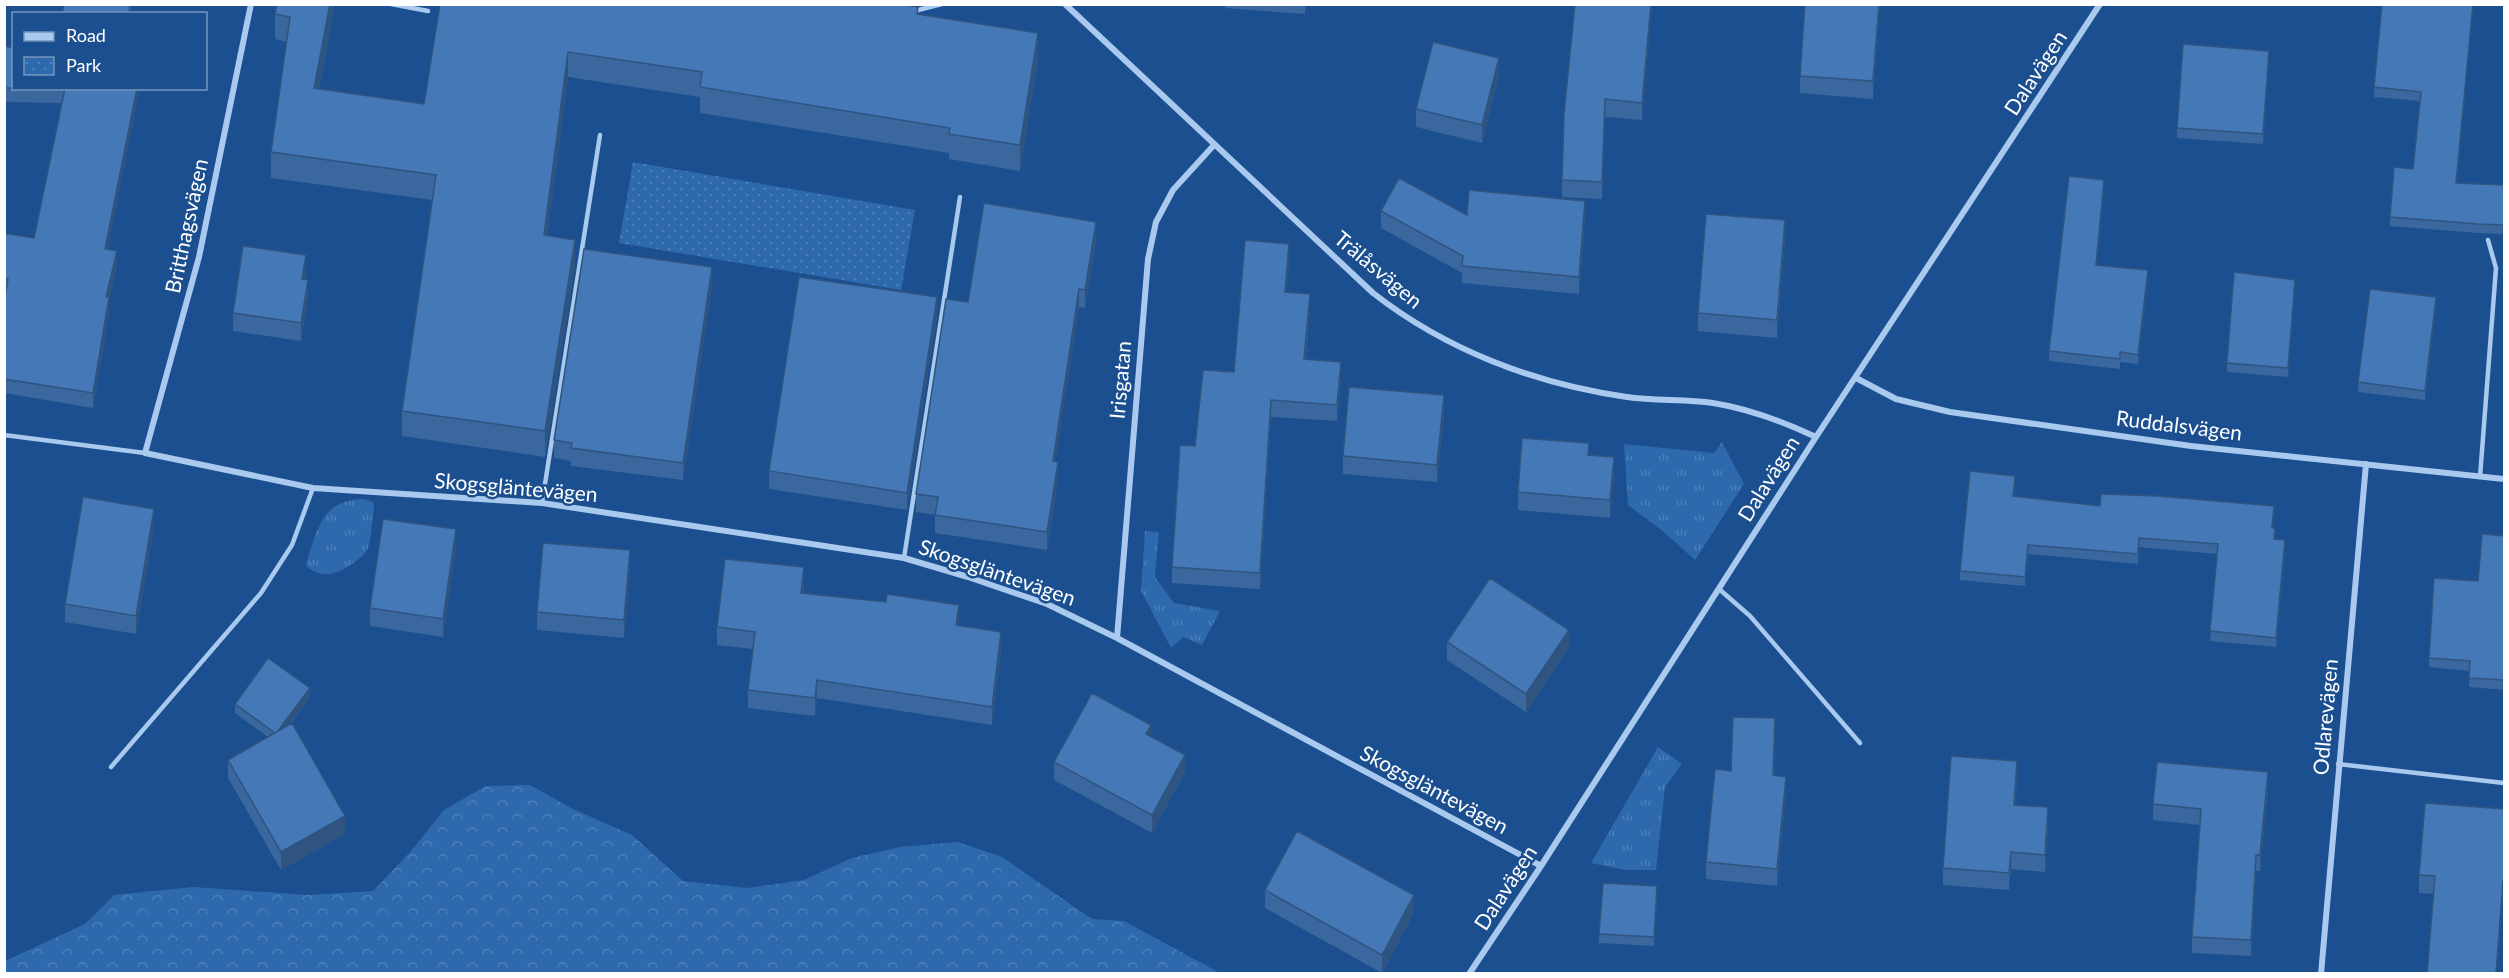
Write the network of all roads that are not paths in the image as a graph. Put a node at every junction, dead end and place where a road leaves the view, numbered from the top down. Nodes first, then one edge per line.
1 (251, 4) edge
2 (391, 4) edge
3 (942, 4) edge
4 (1065, 4) edge
5 (2100, 4) edge
6 (907, 8) edge
7 (428, 11) dead end
8 (600, 135) dead end
9 (1214, 146) junction
10 (960, 198) dead end
11 (2488, 240) dead end
12 (1856, 378) junction
13 (4, 435) edge
14 (1816, 437) junction
15 (145, 453) junction
16 (2366, 464) junction
17 (2480, 477) junction
18 (2505, 479) edge
19 (313, 488) junction
20 (542, 503) junction
21 (904, 558) junction
22 (1719, 589) junction
23 (1118, 638) junction
24 (1860, 743) dead end
25 (2338, 764) junction
26 (111, 767) dead end
27 (2505, 783) edge
28 (1541, 866) junction
29 (1469, 974) edge
30 (2321, 974) edge

1 - 15 street, Britthagsvägen
2 - 7 lane
3 - 6 lane
4 - 9 street, Trälåsvägen
5 - 12 street, Dalavägen
8 - 20 lane
9 - 14 street, Trälåsvägen
9 - 23 street, Irisgatan
10 - 21 lane
11 - 17 lane
12 - 14 street, Dalavägen
12 - 16 street, Ruddalsvägen
13 - 15 lane, Skogsgläntevägen
14 - 22 street, Dalavägen
15 - 19 street, Skogsgläntevägen
16 - 17 street, Ruddalsvägen
16 - 25 street, Odlarevägen
17 - 18 street, Ruddalsvägen
19 - 20 street, Skogsgläntevägen
19 - 26 lane
20 - 21 street, Skogsgläntevägen
21 - 23 street, Skogsgläntevägen
22 - 24 lane
22 - 28 street, Dalavägen
23 - 28 street, Skogsgläntevägen
25 - 27 lane
25 - 30 street, Odlarevägen
28 - 29 street, Dalavägen

